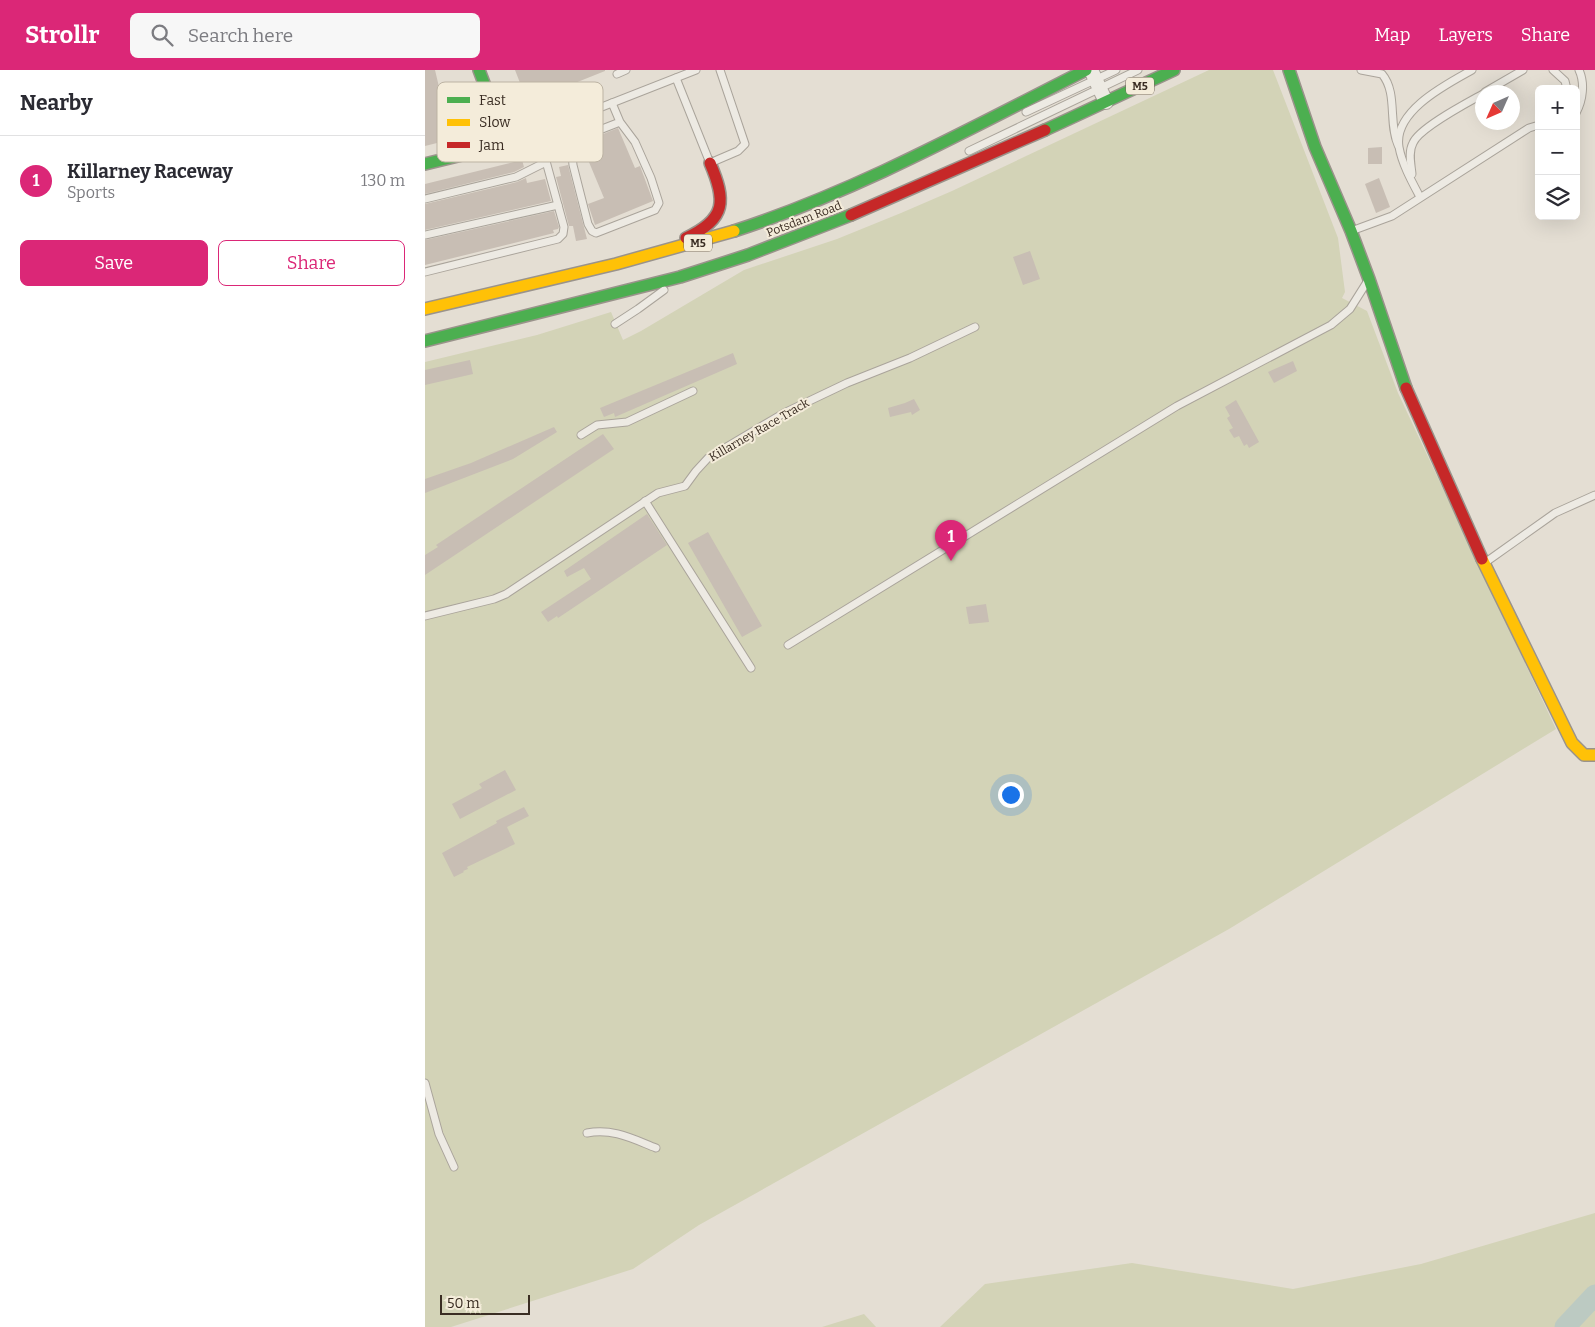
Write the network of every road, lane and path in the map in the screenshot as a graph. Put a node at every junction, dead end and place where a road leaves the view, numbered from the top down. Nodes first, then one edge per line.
1 (626, 70) edge
2 (696, 70) edge
3 (720, 70) edge
4 (1116, 70) edge
5 (1138, 70) edge
6 (1173, 70) edge
7 (1289, 70) edge
8 (1361, 70) edge
9 (1472, 70) edge
10 (1523, 70) edge
11 (1553, 70) edge
12 (1579, 70) edge
13 (617, 74) dead end
14 (1093, 77) edge
15 (676, 78) junction
16 (1498, 85) edge
17 (1566, 85) edge
18 (1475, 98) edge
19 (1106, 102) junction
20 (612, 103) junction
21 (1580, 103) edge
22 (603, 106) edge
23 (1017, 117) dead end
24 (620, 122) junction
25 (1535, 126) edge
26 (603, 129) edge
27 (963, 142) dead end
28 (1399, 148) junction
29 (963, 154) dead end
30 (546, 162) joint
31 (573, 162) edge
32 (710, 163) junction
33 (1412, 181) junction
34 (1420, 197) junction
35 (425, 199) edge
36 (861, 202) dead end
37 (558, 205) junction
38 (853, 206) dead end
39 (844, 209) dead end
40 (1351, 231) junction
41 (425, 235) edge
42 (717, 244) dead end
43 (642, 258) junction
44 (425, 272) edge
45 (680, 277) junction
46 (1369, 279) junction
47 (425, 309) edge
48 (507, 312) dead end
49 (615, 324) dead end
50 (975, 327) dead end
51 (425, 341) edge
52 (693, 391) dead end
53 (581, 435) dead end
54 (1595, 495) edge
55 (645, 502) junction
56 (1484, 564) junction
57 (425, 616) edge
58 (788, 645) dead end
59 (751, 668) dead end
60 (1595, 755) edge
61 (425, 1082) edge
62 (587, 1133) dead end
63 (656, 1148) dead end
64 (455, 1167) dead end

1 - 13 lane
2 - 15 lane
3 - 32 lane
4 - 14 lane
5 - 14 lane
6 - 19 main road, Potsdam Road / M5
7 - 40 main road
8 - 28 lane
9 - 28 lane
10 - 16 lane
11 - 17 lane
12 - 21 lane
14 - 19 street
14 - 23 lane
14 - 29 lane
14 - 43 main road, Potsdam Road / M5
15 - 20 lane
15 - 32 lane
18 - 33 lane
19 - 45 main road, Potsdam Road / M5
20 - 22 lane
20 - 24 lane
24 - 26 lane
24 - 31 lane
25 - 34 lane
27 - 42 lane
28 - 33 lane
30 - 35 lane
30 - 37 lane
32 - 43 main road
33 - 34 lane
34 - 40 lane
36 - 38 lane
37 - 41 lane
37 - 44 lane
39 - 48 lane
40 - 46 main road
43 - 47 main road, Potsdam Road / M5
45 - 49 lane
45 - 51 main road, Potsdam Road / M5
46 - 56 main road
46 - 58 lane
50 - 55 lane, Killarney Race Track
52 - 53 lane
54 - 56 lane
55 - 57 lane, Killarney Race Track
55 - 59 lane
56 - 60 main road
61 - 64 lane
62 - 63 lane

